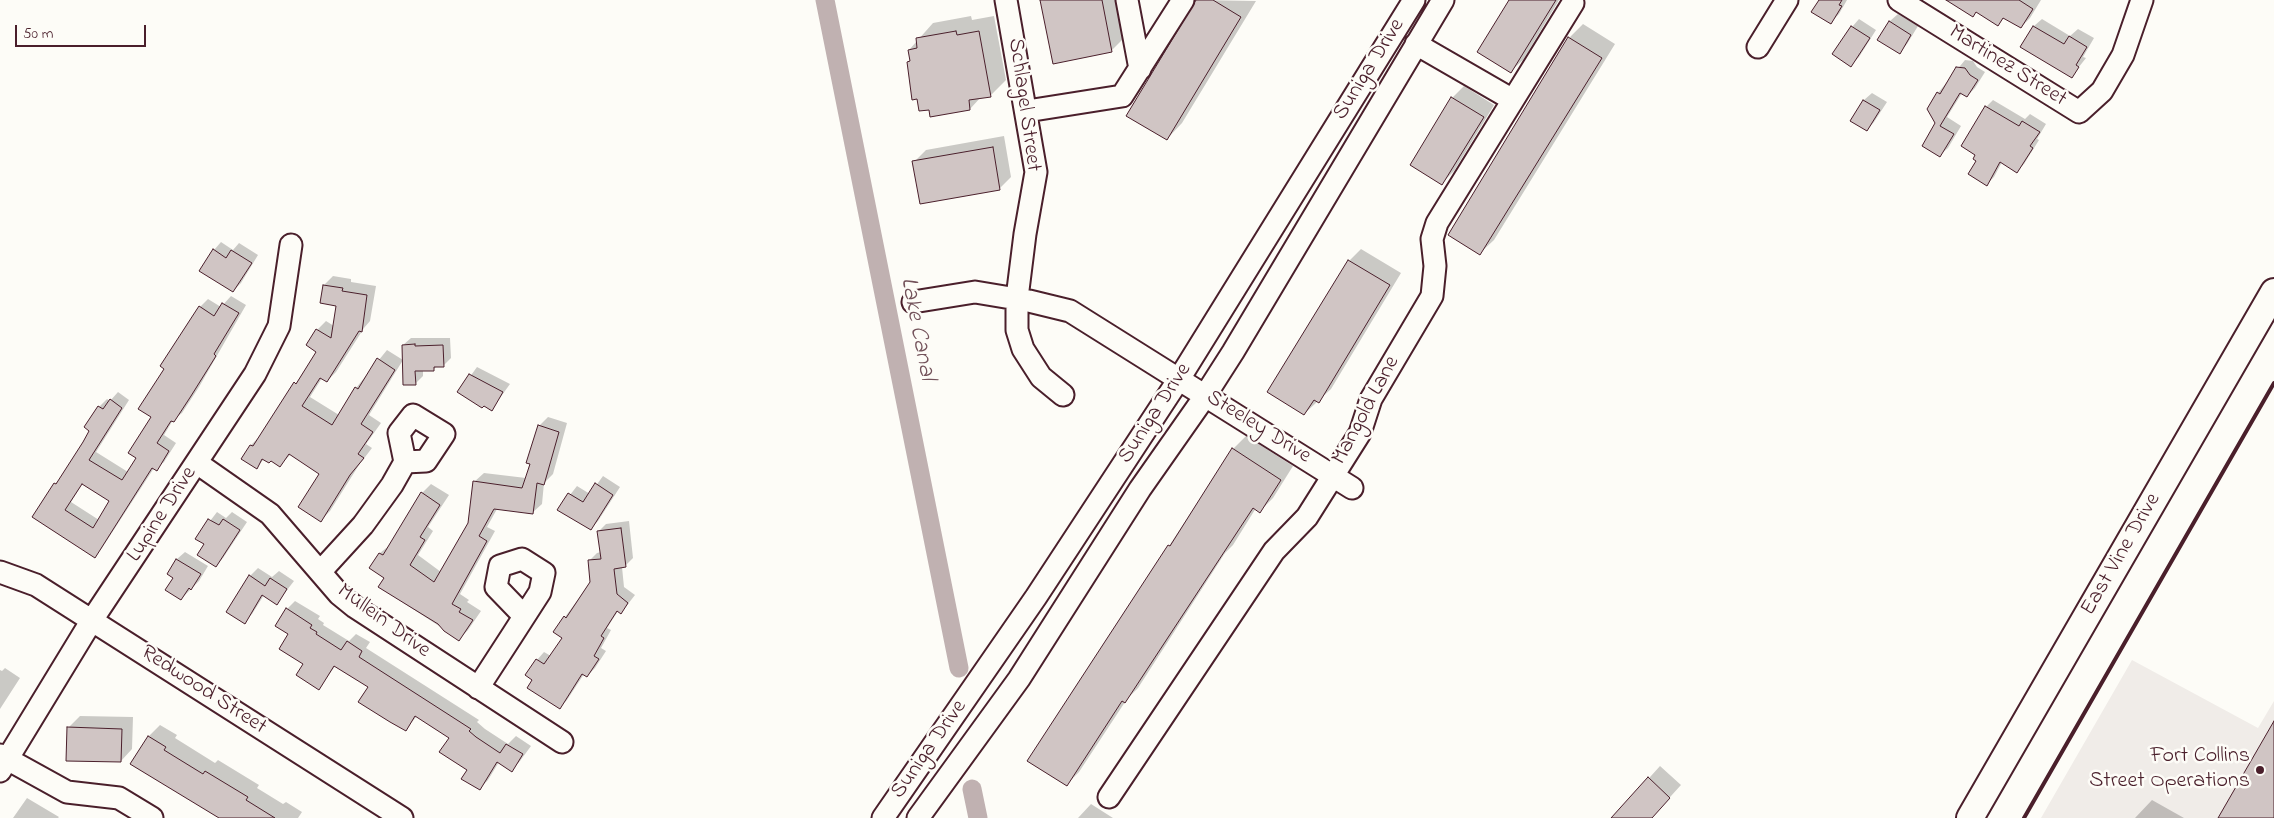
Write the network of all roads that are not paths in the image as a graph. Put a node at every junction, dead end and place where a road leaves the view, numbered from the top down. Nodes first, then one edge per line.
1 (1006, 0) edge
2 (1127, 0) edge
3 (1183, 0) edge
4 (1414, 0) edge
5 (1443, 0) edge
6 (1787, 0) edge
7 (1899, 0) edge
8 (2142, 0) edge
9 (1573, 3) dead end
10 (1416, 44) junction
11 (1758, 47) dead end
12 (1140, 69) junction
13 (1513, 100) junction
14 (1027, 111) junction
15 (291, 244) dead end
16 (2274, 292) edge
17 (1016, 298) junction
18 (913, 302) dead end
19 (1179, 379) junction
20 (1063, 395) dead end
21 (1205, 395) junction
22 (405, 462) dead end
23 (197, 463) junction
24 (1332, 476) junction
25 (1352, 488) dead end
26 (0, 572) edge
27 (320, 572) junction
28 (524, 616) dead end
29 (92, 620) junction
30 (478, 688) junction
31 (562, 742) dead end
32 (2, 762) edge
33 (1109, 797) dead end
34 (152, 818) edge
35 (402, 818) edge
36 (883, 818) edge
37 (918, 818) edge
38 (1970, 818) edge

1 - 14 street, Schlagel Street
2 - 12 street
3 - 12 street
4 - 19 street, Suniga Drive
5 - 10 street, Suniga Drive
6 - 11 street
7 - 8 street, Martinez Street
9 - 13 street, Mangold Lane
10 - 13 street
10 - 21 street, Suniga Drive
12 - 14 street
13 - 24 street, Mangold Lane
14 - 17 street, Schlagel Street
15 - 23 street, Lupine Drive
16 - 38 main road, East Vine Drive
17 - 18 street, Steeley Drive
17 - 19 street, Steeley Drive
17 - 20 street, Schlagel Street
19 - 21 street, Steeley Drive
19 - 36 street, Suniga Drive
21 - 24 street, Steeley Drive
21 - 37 street, Suniga Drive
22 - 27 street
23 - 27 street, Mullein Drive
23 - 29 street, Lupine Drive
24 - 25 street, Steeley Drive
24 - 33 street, Mangold Lane
26 - 29 street, Redwood Street
27 - 30 street, Mullein Drive
28 - 30 street
29 - 32 street, Lupine Drive
29 - 35 street, Redwood Street
30 - 31 street, Mullein Drive
32 - 34 street

